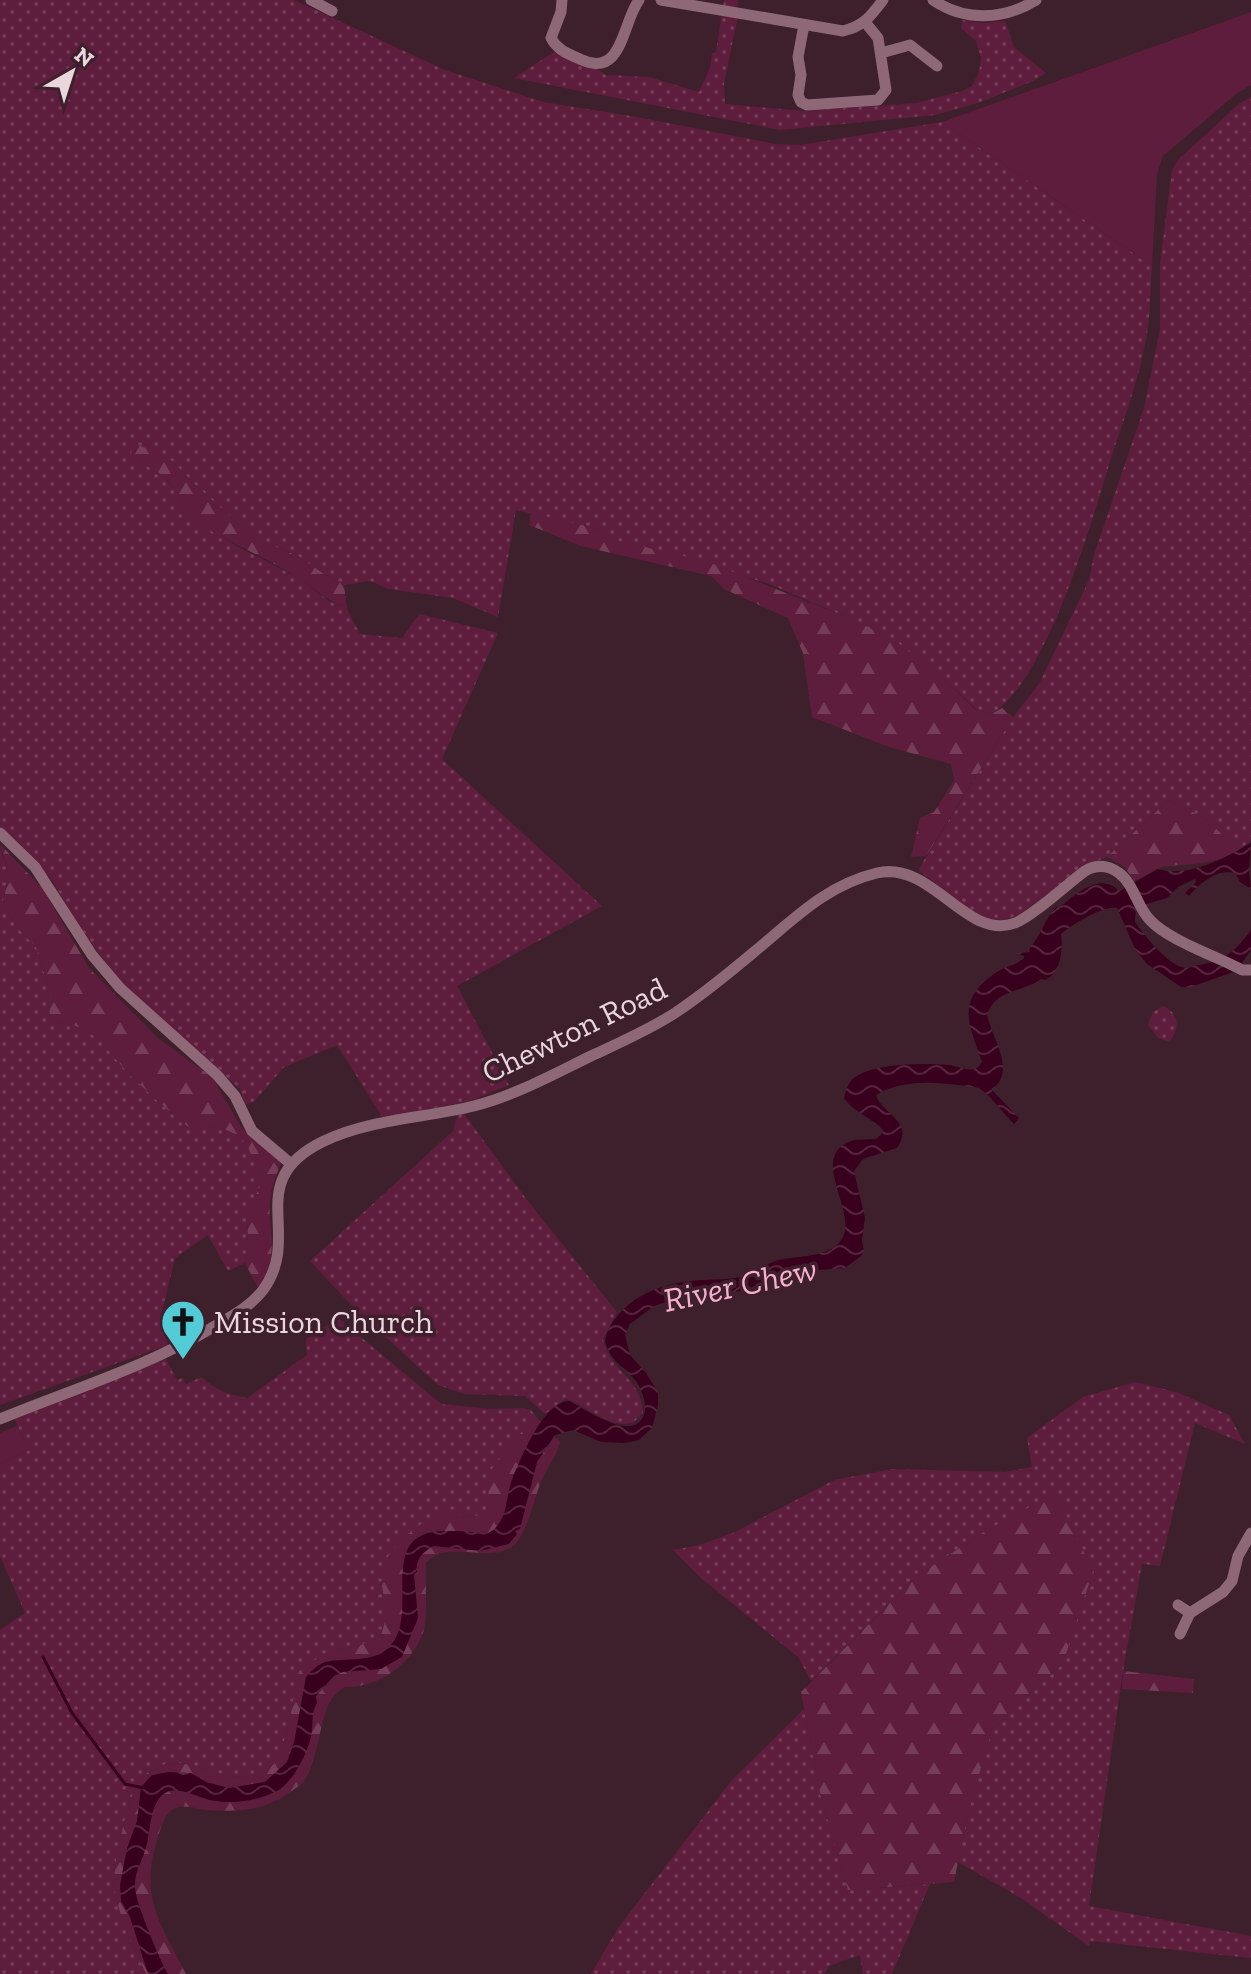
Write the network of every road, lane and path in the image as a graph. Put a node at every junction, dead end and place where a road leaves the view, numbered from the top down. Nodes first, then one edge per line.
1 (311, 0) edge
2 (562, 0) edge
3 (639, 0) edge
4 (661, 0) edge
5 (933, 0) edge
6 (1036, 0) edge
7 (880, 1) edge
8 (332, 11) dead end
9 (865, 22) junction
10 (804, 25) junction
11 (881, 53) junction
12 (937, 66) dead end
13 (0, 833) edge
14 (1247, 970) edge
15 (291, 1164) junction
16 (0, 1419) edge
17 (1251, 1533) edge
18 (1178, 1605) dead end
19 (1190, 1613) junction
20 (1180, 1634) dead end

1 - 8 street
2 - 3 street
4 - 10 street
5 - 6 street
7 - 9 street
9 - 10 street
9 - 11 street
10 - 11 street
11 - 12 street
13 - 15 street
14 - 15 street, Chewton Road
15 - 16 street
17 - 19 street
18 - 19 street
19 - 20 street

